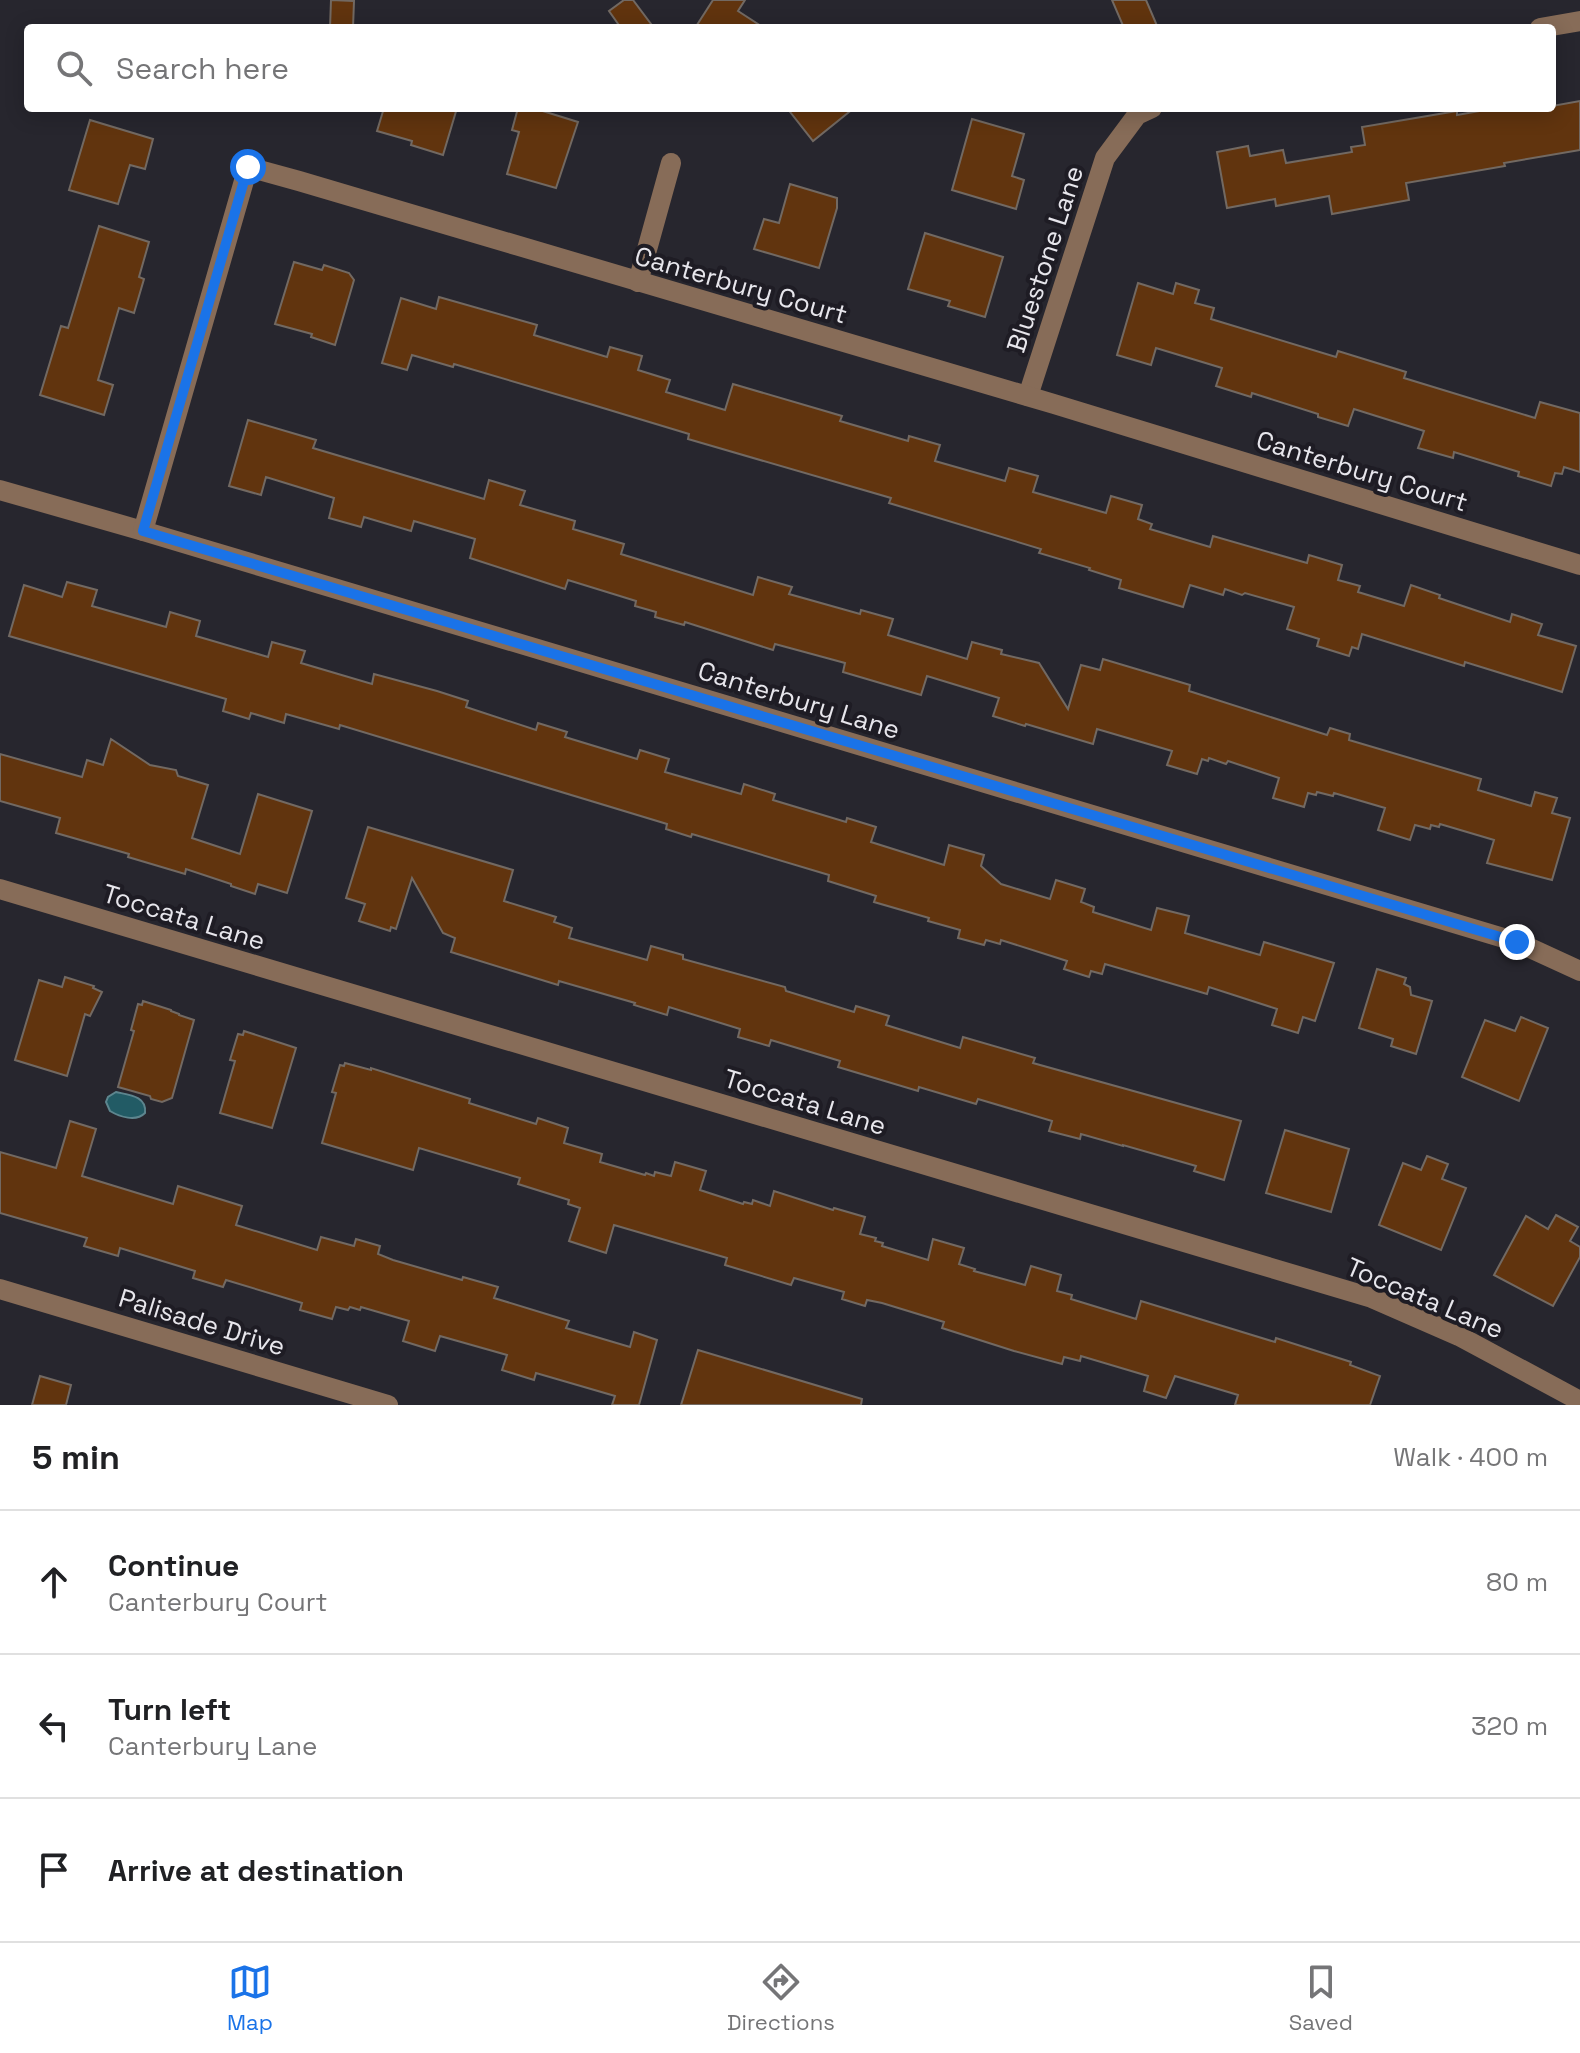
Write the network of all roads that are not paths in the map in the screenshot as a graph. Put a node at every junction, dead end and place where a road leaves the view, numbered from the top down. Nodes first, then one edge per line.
1 (1580, 21) edge
2 (1556, 25) edge
3 (1143, 112) edge
4 (671, 163) dead end
5 (638, 282) junction
6 (1028, 396) junction
7 (0, 490) edge
8 (143, 531) junction
9 (1580, 565) edge
10 (0, 889) edge
11 (1580, 971) edge
12 (0, 1289) edge
13 (1580, 1401) edge
14 (388, 1405) edge

1 - 2 street
3 - 6 street, Bluestone Lane
4 - 5 street
5 - 6 street, Canterbury Court
5 - 8 street, Canterbury Court
6 - 9 street, Canterbury Court
7 - 8 street, Canterbury Lane
8 - 11 street, Canterbury Lane
10 - 13 street, Toccata Lane
12 - 14 street, Palisade Drive

